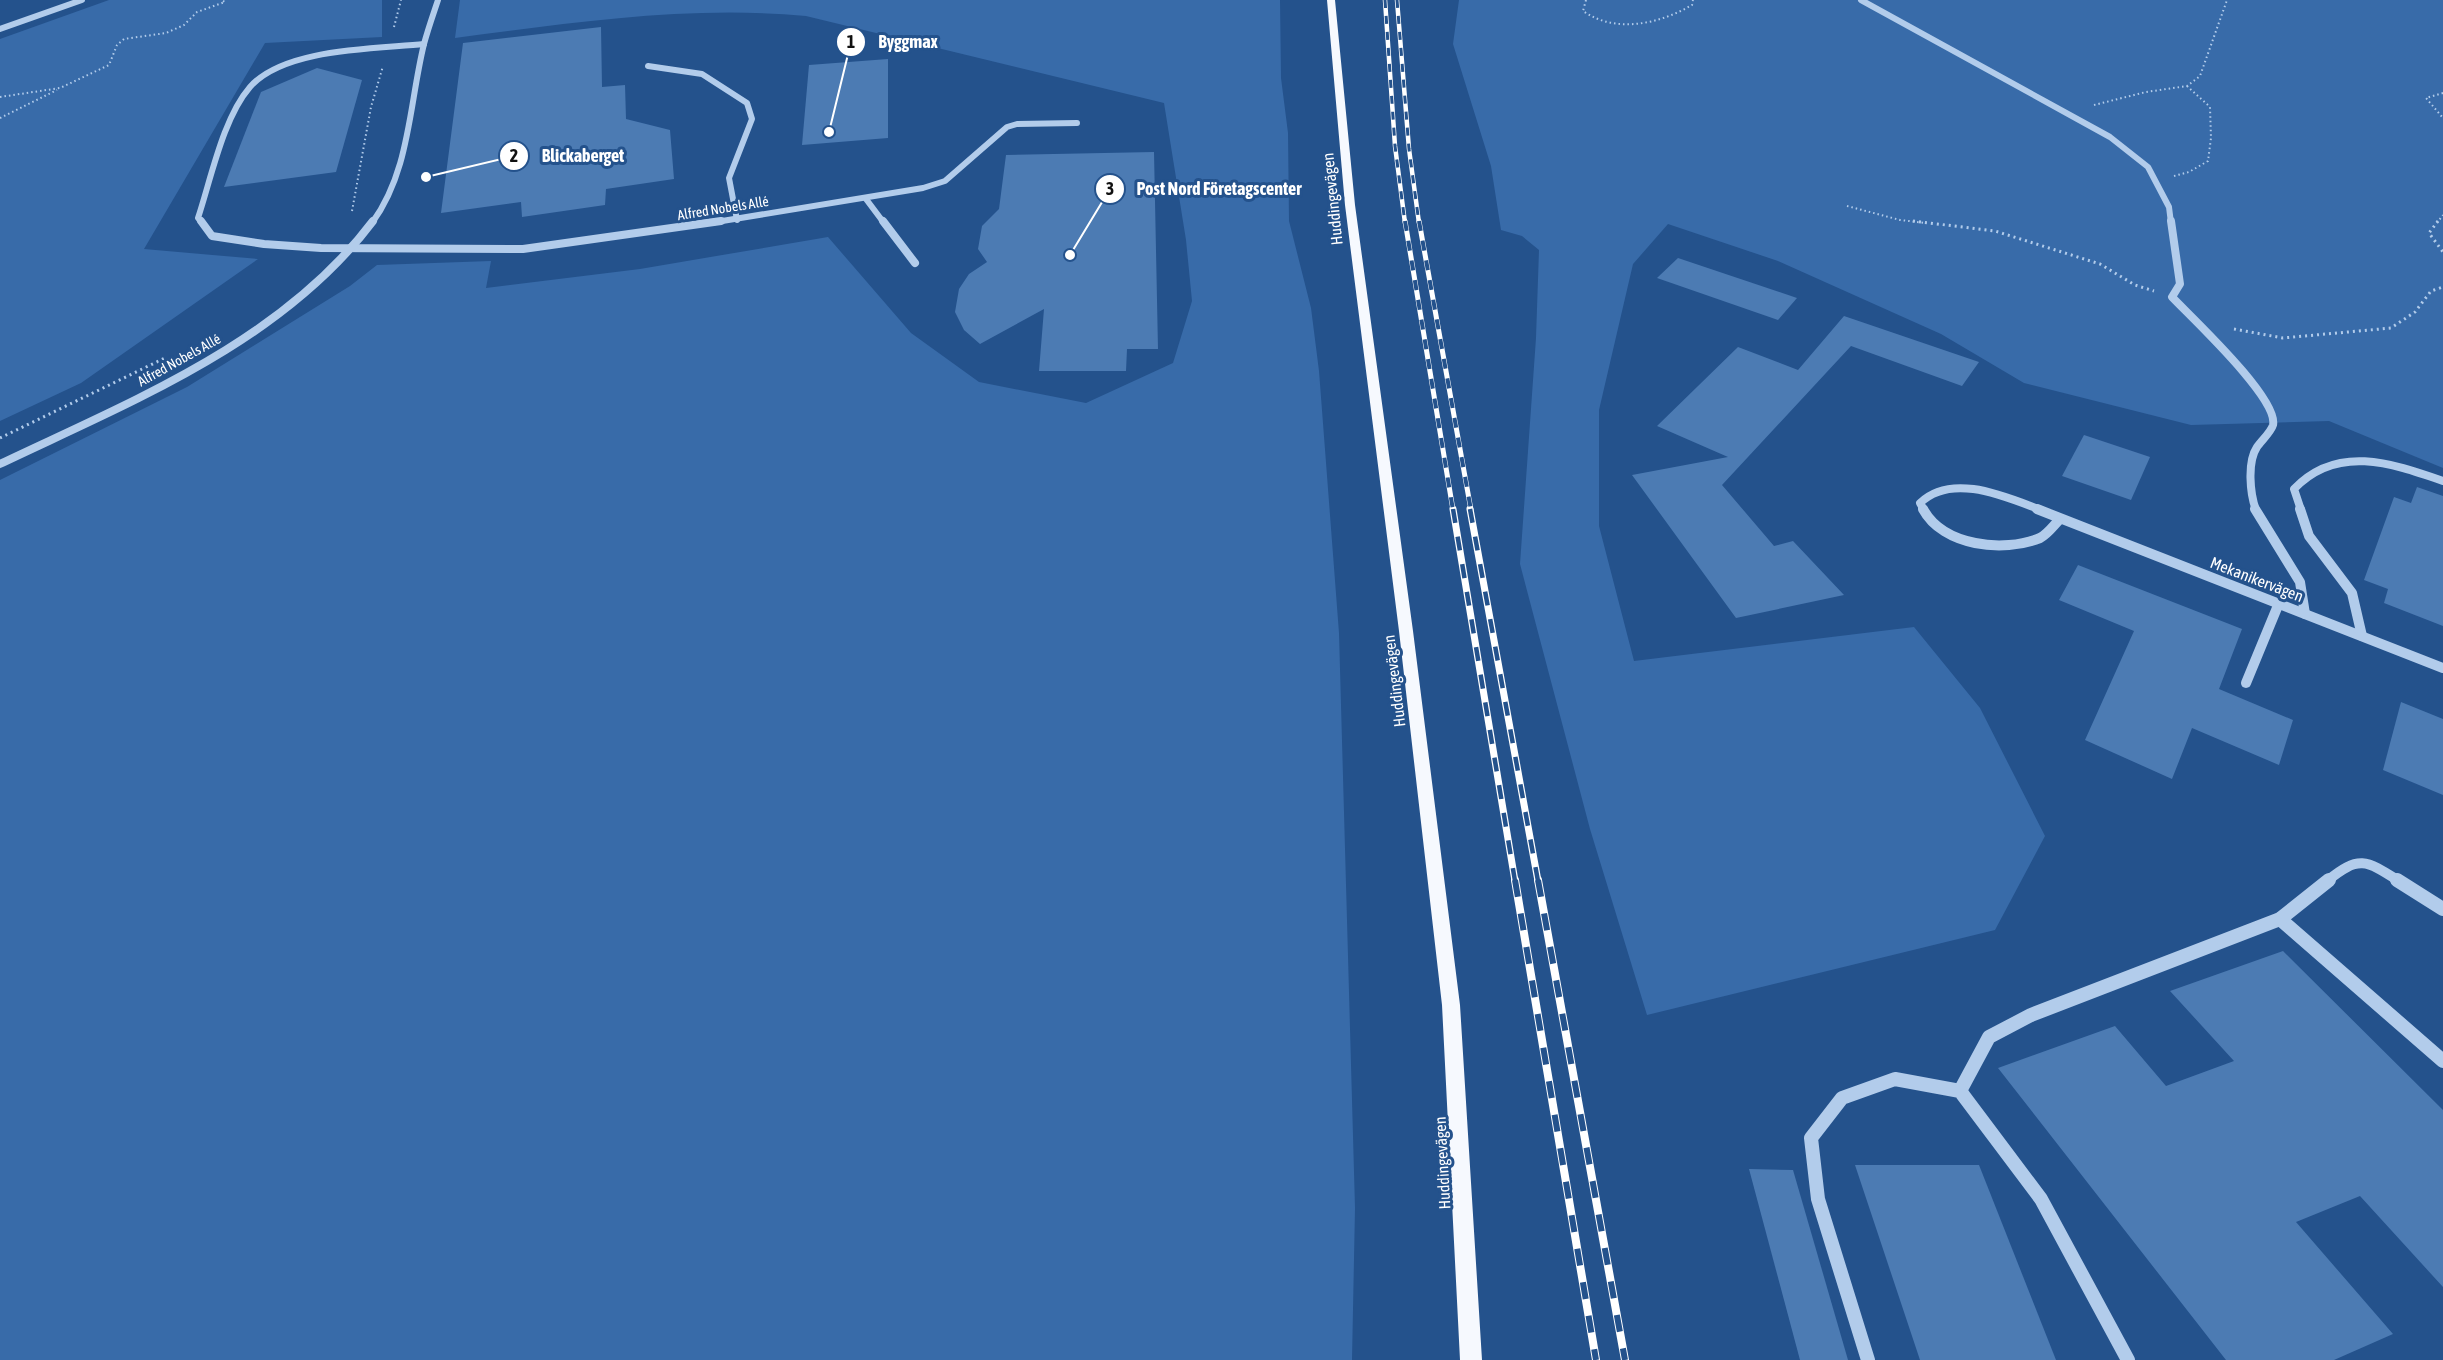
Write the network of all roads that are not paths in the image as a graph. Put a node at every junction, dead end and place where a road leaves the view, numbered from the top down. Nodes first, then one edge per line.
1 (82, 0) edge
2 (438, 0) edge
3 (1331, 0) edge
4 (1861, 0) edge
5 (0, 29) edge
6 (424, 44) junction
7 (648, 66) dead end
8 (1077, 123) dead end
9 (866, 199) junction
10 (737, 220) junction
11 (351, 249) junction
12 (915, 263) dead end
13 (0, 464) edge
14 (2443, 481) edge
15 (2060, 519) junction
16 (2279, 603) junction
17 (2305, 614) junction
18 (2362, 636) junction
19 (2443, 668) edge
20 (2246, 683) dead end
21 (2443, 909) edge
22 (2280, 919) junction
23 (2443, 1061) edge
24 (1960, 1091) junction
25 (1471, 1360) edge
26 (1868, 1360) edge
27 (2128, 1360) edge

1 - 5 street
2 - 6 street, Alfred Nobels Allé
3 - 25 main road, Huddingevägen
4 - 17 street
6 - 11 street, Alfred Nobels Allé
6 - 11 street
7 - 10 street
8 - 9 street, Alfred Nobels Allé
9 - 10 street, Alfred Nobels Allé
9 - 12 street
10 - 11 street, Alfred Nobels Allé
11 - 13 street, Alfred Nobels Allé
14 - 18 street
15 - 15 street, Mekanikervägen
15 - 16 street, Mekanikervägen
16 - 17 street, Mekanikervägen
16 - 20 street
17 - 18 street, Mekanikervägen
18 - 19 street, Mekanikervägen
21 - 22 street
22 - 23 street
22 - 24 street
24 - 26 street
24 - 27 street

